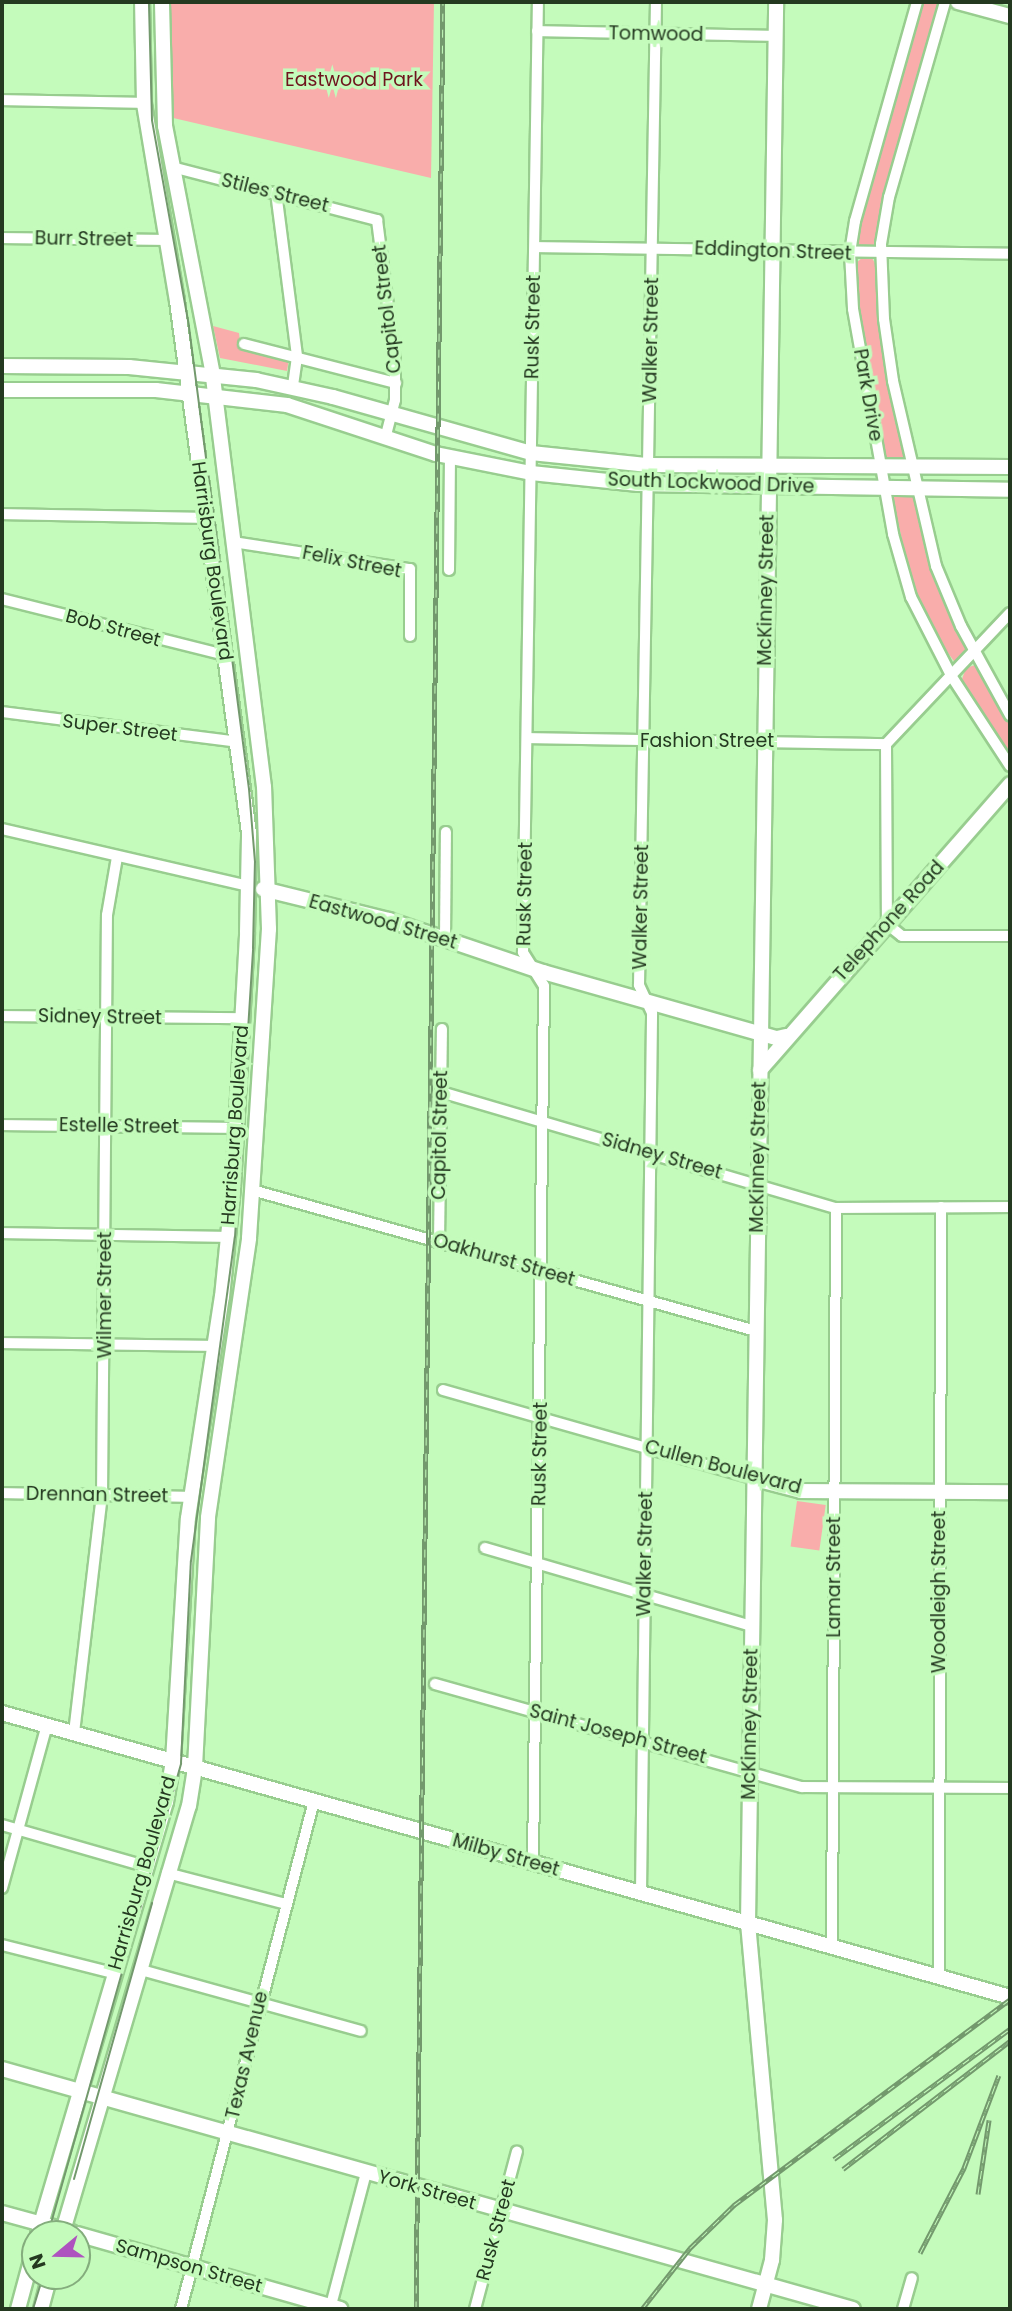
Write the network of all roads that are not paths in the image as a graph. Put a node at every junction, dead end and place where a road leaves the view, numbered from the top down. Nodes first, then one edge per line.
1 (142, 2) edge
2 (162, 2) edge
3 (538, 2) edge
4 (656, 2) edge
5 (776, 2) edge
6 (916, 2) edge
7 (945, 2) edge
8 (958, 2) edge
9 (1009, 11) edge
10 (537, 31) junction
11 (655, 34) junction
12 (775, 36) junction
13 (2, 100) edge
14 (144, 103) junction
15 (172, 167) junction
16 (276, 192) junction
17 (377, 219) joint
18 (2, 238) edge
19 (166, 240) junction
20 (535, 247) junction
21 (653, 248) junction
22 (772, 250) junction
23 (850, 253) junction
24 (1010, 254) edge
25 (881, 255) junction
26 (244, 344) dead end
27 (297, 356) junction
28 (57, 365) junction
29 (2, 366) edge
30 (187, 372) junction
31 (213, 375) junction
32 (396, 383) junction
33 (293, 386) junction
34 (2, 390) edge
35 (57, 390) junction
36 (190, 393) junction
37 (216, 395) junction
38 (392, 415) junction
39 (385, 439) junction
40 (531, 453) junction
41 (450, 456) junction
42 (648, 465) junction
43 (767, 466) junction
44 (916, 466) junction
45 (881, 467) junction
46 (1010, 467) edge
47 (531, 473) junction
48 (647, 485) junction
49 (767, 485) junction
50 (885, 488) junction
51 (920, 488) junction
52 (1010, 490) edge
53 (2, 514) edge
54 (205, 518) junction
55 (233, 542) junction
56 (449, 570) dead end
57 (2, 599) edge
58 (1010, 613) edge
59 (410, 636) dead end
60 (974, 653) junction
61 (225, 654) junction
62 (952, 677) junction
63 (2, 712) edge
64 (1010, 715) edge
65 (528, 738) junction
66 (645, 741) junction
67 (764, 741) junction
68 (238, 742) junction
69 (886, 744) junction
70 (1010, 766) edge
71 (1010, 784) edge
72 (2, 829) edge
73 (446, 832) dead end
74 (117, 857) junction
75 (249, 886) junction
76 (269, 890) junction
77 (887, 924) junction
78 (1010, 936) edge
79 (445, 939) junction
80 (532, 969) junction
81 (646, 1000) junction
82 (2, 1016) edge
83 (107, 1017) junction
84 (241, 1018) junction
85 (442, 1029) dead end
86 (760, 1032) junction
87 (786, 1036) junction
88 (760, 1070) junction
89 (441, 1093) junction
90 (542, 1121) junction
91 (2, 1125) edge
92 (107, 1126) junction
93 (236, 1128) junction
94 (650, 1152) junction
95 (758, 1184) junction
96 (252, 1190) junction
97 (941, 1207) junction
98 (1010, 1207) edge
99 (836, 1208) junction
100 (2, 1233) edge
101 (105, 1235) junction
102 (228, 1237) junction
103 (439, 1241) junction
104 (541, 1270) junction
105 (648, 1300) junction
106 (756, 1331) junction
107 (2, 1343) edge
108 (105, 1345) junction
109 (215, 1346) junction
110 (443, 1390) dead end
111 (541, 1417) junction
112 (647, 1447) junction
113 (755, 1479) junction
114 (835, 1491) junction
115 (939, 1492) junction
116 (1010, 1492) edge
117 (2, 1493) edge
118 (102, 1496) junction
119 (191, 1497) junction
120 (485, 1548) dead end
121 (538, 1564) junction
122 (645, 1595) junction
123 (752, 1626) junction
124 (435, 1684) dead end
125 (536, 1712) junction
126 (2, 1713) edge
127 (47, 1725) junction
128 (74, 1733) junction
129 (643, 1741) junction
130 (173, 1761) junction
131 (195, 1767) junction
132 (749, 1770) junction
133 (832, 1787) junction
134 (1010, 1787) edge
135 (939, 1789) junction
136 (314, 1801) junction
137 (2, 1825) edge
138 (18, 1830) junction
139 (533, 1863) junction
140 (145, 1866) junction
141 (167, 1873) junction
142 (2, 1888) edge
143 (641, 1893) junction
144 (286, 1904) junction
145 (748, 1923) junction
146 (2, 1945) edge
147 (832, 1947) junction
148 (141, 1970) junction
149 (113, 1973) junction
150 (939, 1977) junction
151 (1010, 1997) edge
152 (258, 2002) junction
153 (361, 2031) dead end
154 (2, 2069) edge
155 (80, 2093) junction
156 (104, 2100) junction
157 (228, 2135) junction
158 (517, 2151) dead end
159 (366, 2173) junction
160 (501, 2212) junction
161 (2, 2213) edge
162 (43, 2220) edge
163 (73, 2220) edge
164 (21, 2221) edge
165 (91, 2239) edge
166 (192, 2267) junction
167 (912, 2278) dead end
168 (766, 2285) junction
169 (23, 2290) edge
170 (46, 2290) edge
171 (334, 2308) edge
172 (18, 2309) edge
173 (41, 2309) edge
174 (181, 2309) edge
175 (475, 2309) edge
176 (759, 2309) edge
177 (853, 2309) edge
178 (903, 2309) edge

1 - 14 main road, Harrisburg Boulevard
2 - 15 main road, Harrisburg Boulevard
3 - 10 street, Rusk Street
4 - 11 street, Walker Street
5 - 12 main road, McKinney Street
6 - 23 street, Park Drive
7 - 25 street, Park Drive
8 - 9 main road
10 - 11 street, Tomwood
10 - 20 street, Rusk Street
11 - 12 street, Tomwood
11 - 21 street, Walker Street
12 - 22 main road, McKinney Street
13 - 14 street
14 - 19 main road, Harrisburg Boulevard
15 - 16 street, Stiles Street
15 - 31 main road, Harrisburg Boulevard
16 - 17 street, Stiles Street
16 - 27 street
17 - 32 street, Capitol Street
18 - 19 street, Burr Street
19 - 30 main road, Harrisburg Boulevard
20 - 21 street, Eddington Street
20 - 40 street, Rusk Street
21 - 22 street, Eddington Street
21 - 42 street, Walker Street
22 - 23 street, Eddington Street
22 - 43 main road, McKinney Street
23 - 25 street, Eddington Street
23 - 45 street, Park Drive
24 - 25 street, Eddington Street
25 - 44 street, Park Drive
26 - 27 street
27 - 32 street
27 - 33 street
28 - 29 main road, South Lockwood Drive
28 - 30 main road, South Lockwood Drive
28 - 35 main road
30 - 31 main road, South Lockwood Drive
30 - 36 main road, Harrisburg Boulevard
31 - 33 main road, South Lockwood Drive
31 - 37 main road, Harrisburg Boulevard
32 - 38 street, Capitol Street
33 - 38 main road, South Lockwood Drive
34 - 35 main road, South Lockwood Drive
35 - 36 main road, South Lockwood Drive
36 - 37 main road, South Lockwood Drive
36 - 54 main road, Harrisburg Boulevard
37 - 39 main road, South Lockwood Drive
37 - 55 main road, Harrisburg Boulevard
38 - 39 street, Capitol Street
38 - 40 main road, South Lockwood Drive
39 - 41 main road, South Lockwood Drive
40 - 42 main road, South Lockwood Drive
40 - 47 street, Rusk Street
41 - 47 main road, South Lockwood Drive
41 - 56 street
42 - 43 main road, South Lockwood Drive
42 - 48 street, Walker Street
43 - 45 main road, South Lockwood Drive
43 - 49 main road, McKinney Street
44 - 45 main road, South Lockwood Drive
44 - 46 main road, South Lockwood Drive
44 - 51 street, Park Drive
45 - 50 street, Park Drive
47 - 48 main road, South Lockwood Drive
47 - 65 street, Rusk Street
48 - 49 main road, South Lockwood Drive
48 - 66 street, Walker Street
49 - 50 main road, South Lockwood Drive
49 - 67 main road, McKinney Street
50 - 51 main road, South Lockwood Drive
50 - 62 street, Park Drive
51 - 52 main road, South Lockwood Drive
51 - 60 street, Park Drive
53 - 54 street
54 - 61 main road, Harrisburg Boulevard
55 - 59 street, Felix Street
55 - 76 main road, Harrisburg Boulevard
57 - 61 street, Bob Street
58 - 60 street
60 - 62 street
60 - 64 street, Park Drive
61 - 68 main road, Harrisburg Boulevard
62 - 69 street
62 - 70 street, Park Drive
63 - 68 street, Super Street
65 - 66 street, Fashion Street
65 - 80 street, Rusk Street
66 - 67 street, Fashion Street
66 - 81 street, Walker Street
67 - 69 street, Fashion Street
67 - 86 main road, McKinney Street
68 - 75 main road, Harrisburg Boulevard
69 - 77 street
71 - 77 main road, Telephone Road
72 - 74 street, Eastwood Street
73 - 79 street
74 - 75 street, Eastwood Street
74 - 83 street, Wilmer Street
75 - 76 main road, Eastwood Street
75 - 84 main road, Harrisburg Boulevard
76 - 79 main road, Eastwood Street
76 - 96 main road, Harrisburg Boulevard
77 - 78 street
77 - 87 main road, Telephone Road
79 - 80 main road, Eastwood Street
80 - 81 main road, Eastwood Street
80 - 90 street, Rusk Street
81 - 86 main road, Eastwood Street
81 - 94 street, Walker Street
82 - 83 street, Sidney Street
83 - 84 street, Sidney Street
83 - 92 street, Wilmer Street
84 - 93 main road, Harrisburg Boulevard
85 - 89 street, Capitol Street
86 - 87 main road
86 - 88 main road, McKinney Street
87 - 88 main road, Telephone Road
88 - 95 main road, McKinney Street
89 - 90 street, Sidney Street
89 - 103 street, Capitol Street
90 - 94 street, Sidney Street
90 - 104 street, Rusk Street
91 - 92 street, Estelle Street
92 - 93 street, Estelle Street
92 - 101 street, Wilmer Street
93 - 102 main road, Harrisburg Boulevard
94 - 95 street, Sidney Street
94 - 105 street, Walker Street
95 - 99 street, Sidney Street
95 - 106 main road, McKinney Street
96 - 103 street, Oakhurst Street
96 - 131 main road, Harrisburg Boulevard
97 - 98 street, Sidney Street
97 - 99 street, Sidney Street
97 - 115 street, Woodleigh Street
99 - 114 street, Lamar Street
100 - 101 street
101 - 102 street
101 - 108 street, Wilmer Street
102 - 109 main road, Harrisburg Boulevard
103 - 104 street, Oakhurst Street
104 - 105 street, Oakhurst Street
104 - 111 street, Rusk Street
105 - 106 street, Oakhurst Street
105 - 112 street, Walker Street
106 - 113 main road, McKinney Street
107 - 108 street
108 - 109 street
108 - 118 street, Wilmer Street
109 - 119 main road, Harrisburg Boulevard
110 - 111 street, Cullen Boulevard
111 - 112 street, Cullen Boulevard
111 - 121 street, Rusk Street
112 - 113 street, Cullen Boulevard
112 - 122 street, Walker Street
113 - 114 main road, Cullen Boulevard
113 - 123 main road, McKinney Street
114 - 115 main road, Cullen Boulevard
114 - 133 street, Lamar Street
115 - 116 main road, Cullen Boulevard
115 - 135 street, Woodleigh Street
117 - 118 street, Drennan Street
118 - 119 street, Drennan Street
118 - 128 street, Wilmer Street
119 - 130 main road, Harrisburg Boulevard
120 - 121 street
121 - 122 street
121 - 125 street, Rusk Street
122 - 123 street
122 - 129 street, Walker Street
123 - 132 main road, McKinney Street
124 - 125 street, Saint Joseph Street
125 - 129 street, Saint Joseph Street
125 - 139 street, Rusk Street
126 - 127 main road, Milby Street
127 - 128 main road, Milby Street
127 - 138 street
128 - 130 main road, Milby Street
129 - 132 street, Saint Joseph Street
129 - 143 street, Walker Street
130 - 131 main road, Milby Street
130 - 140 main road, Harrisburg Boulevard
131 - 136 main road, Milby Street
131 - 141 main road, Harrisburg Boulevard
132 - 133 street, Saint Joseph Street
132 - 145 main road, McKinney Street
133 - 135 street, Saint Joseph Street
133 - 147 street, Lamar Street
134 - 135 street, Saint Joseph Street
135 - 150 street, Woodleigh Street
136 - 139 main road, Milby Street
136 - 144 street, Texas Avenue
137 - 138 street
138 - 140 street
138 - 142 street
139 - 143 main road, Milby Street
140 - 149 main road, Harrisburg Boulevard
141 - 144 street
141 - 148 main road, Harrisburg Boulevard
143 - 145 main road, Milby Street
144 - 152 street, Texas Avenue
145 - 147 main road, Milby Street
145 - 168 main road, McKinney Street
146 - 149 street
147 - 150 main road, Milby Street
148 - 152 street
148 - 156 main road, Harrisburg Boulevard
149 - 155 main road, Harrisburg Boulevard
150 - 151 main road, Milby Street
152 - 153 street
152 - 157 street, Texas Avenue
154 - 155 main road, York Street
155 - 156 main road, York Street
155 - 162 main road, Harrisburg Boulevard
156 - 157 main road, York Street
156 - 163 main road, Harrisburg Boulevard
157 - 159 main road, York Street
157 - 166 street, Texas Avenue
158 - 160 street, Rusk Street
159 - 160 main road, York Street
159 - 171 street
160 - 168 main road, York Street
160 - 175 street, Rusk Street
161 - 164 main road, Sampson Street
165 - 166 main road, Sampson Street
166 - 171 main road, Sampson Street
166 - 174 street, Texas Avenue
167 - 178 street
168 - 176 main road, McKinney Street
168 - 177 main road, York Street
169 - 172 main road
170 - 173 main road

